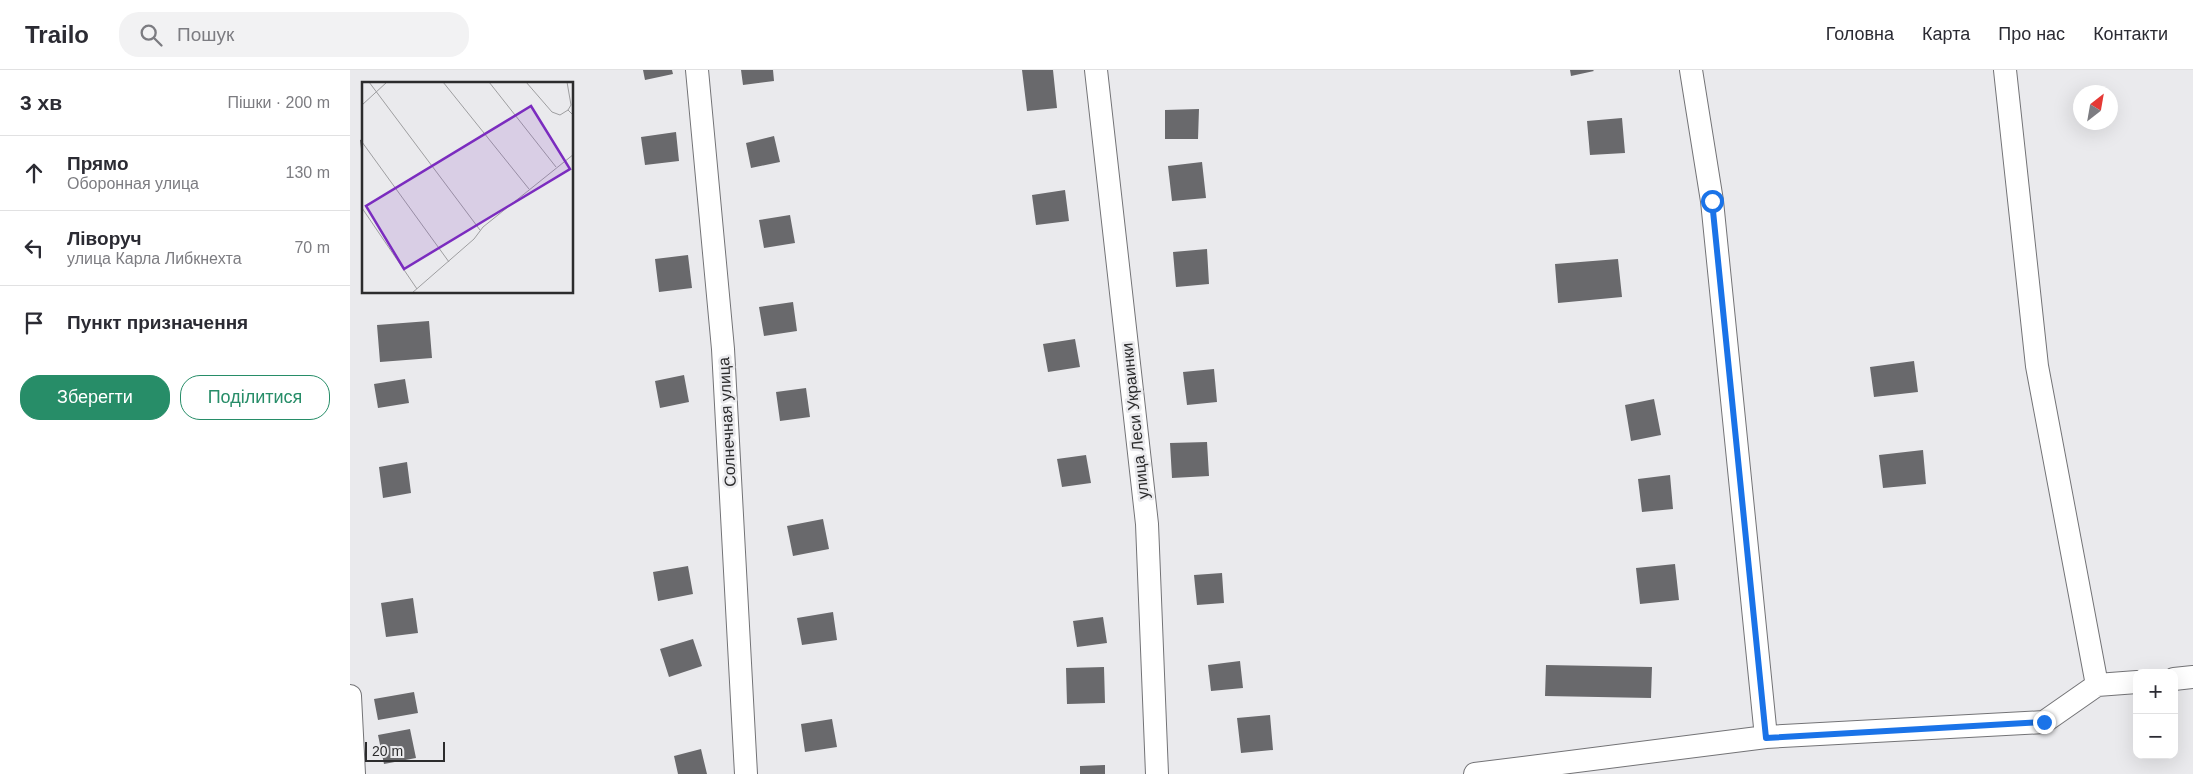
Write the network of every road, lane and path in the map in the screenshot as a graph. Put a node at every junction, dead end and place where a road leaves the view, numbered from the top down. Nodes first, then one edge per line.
1 (697, 70) edge
2 (1096, 70) edge
3 (1691, 70) edge
4 (2005, 70) edge
5 (2193, 677) edge
6 (2178, 679) edge
7 (2133, 682) edge
8 (2096, 685) junction
9 (350, 696) edge
10 (1766, 738) junction
11 (354, 774) edge
12 (746, 774) edge
13 (1157, 774) edge
14 (1475, 774) edge

1 - 12 street, Солнечная улица
2 - 13 street, улица Леси Украинки
3 - 10 street
4 - 8 street
5 - 6 street
7 - 8 street
8 - 10 street
9 - 11 street
10 - 14 street

